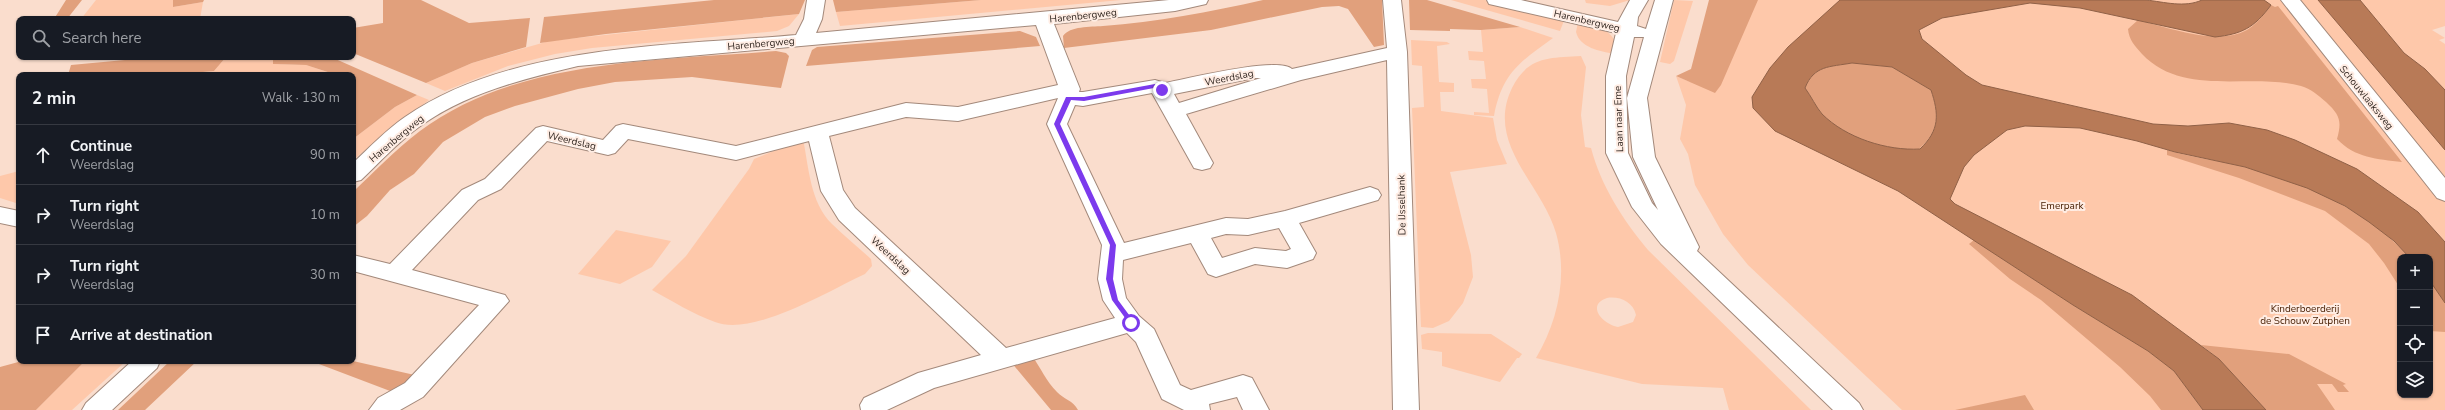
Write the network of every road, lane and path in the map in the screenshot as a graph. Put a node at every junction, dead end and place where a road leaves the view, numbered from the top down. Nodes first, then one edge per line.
1 (816, 0) edge
2 (1199, 0) edge
3 (1392, 0) edge
4 (1496, 0) edge
5 (1546, 0) edge
6 (1639, 0) edge
7 (1664, 0) edge
8 (2290, 0) edge
9 (1043, 19) junction
10 (1628, 23) junction
11 (1656, 29) junction
12 (804, 39) junction
13 (1397, 52) junction
14 (1298, 74) junction
15 (1162, 90) junction
16 (1069, 94) junction
17 (1174, 111) junction
18 (817, 131) junction
19 (1202, 162) dead end
20 (356, 172) edge
21 (2445, 193) edge
22 (1370, 195) dead end
23 (0, 214) edge
24 (16, 218) edge
25 (1285, 219) junction
26 (1198, 234) junction
27 (1111, 255) junction
28 (356, 264) edge
29 (1696, 264) junction
30 (395, 273) junction
31 (1131, 323) junction
32 (1000, 358) junction
33 (145, 364) edge
34 (1194, 406) edge
35 (95, 410) edge
36 (382, 410) edge
37 (874, 410) edge
38 (1256, 410) edge
39 (1406, 410) edge
40 (1850, 410) edge

1 - 12 street
2 - 9 street, Harenbergweg
3 - 13 street, De IJsselhank
4 - 10 street, Harenbergweg
5 - 10 street, Harenbergweg
6 - 10 street, Laan naar Eme
7 - 11 street, Laan naar Eme
8 - 21 street, Schouwlaaksweg
9 - 12 street, Harenbergweg
9 - 16 street
10 - 11 street, Harenbergweg
10 - 29 street, Laan naar Eme
11 - 29 street, Laan naar Eme
12 - 20 street, Harenbergweg
13 - 14 street, Weerdslag
13 - 39 street, De IJsselhank
14 - 15 street, Weerdslag
14 - 17 street, Weerdslag
15 - 16 street, Weerdslag
15 - 17 street
16 - 18 street, Weerdslag
16 - 27 street
17 - 19 street
18 - 30 street, Weerdslag
18 - 32 street, Weerdslag
22 - 25 street
23 - 24 street
25 - 26 street
25 - 26 street
26 - 27 street
27 - 31 street
28 - 30 street
29 - 40 street, Laan naar Eme
30 - 36 street
31 - 32 street
31 - 34 street
32 - 37 street
33 - 35 street
34 - 38 street

